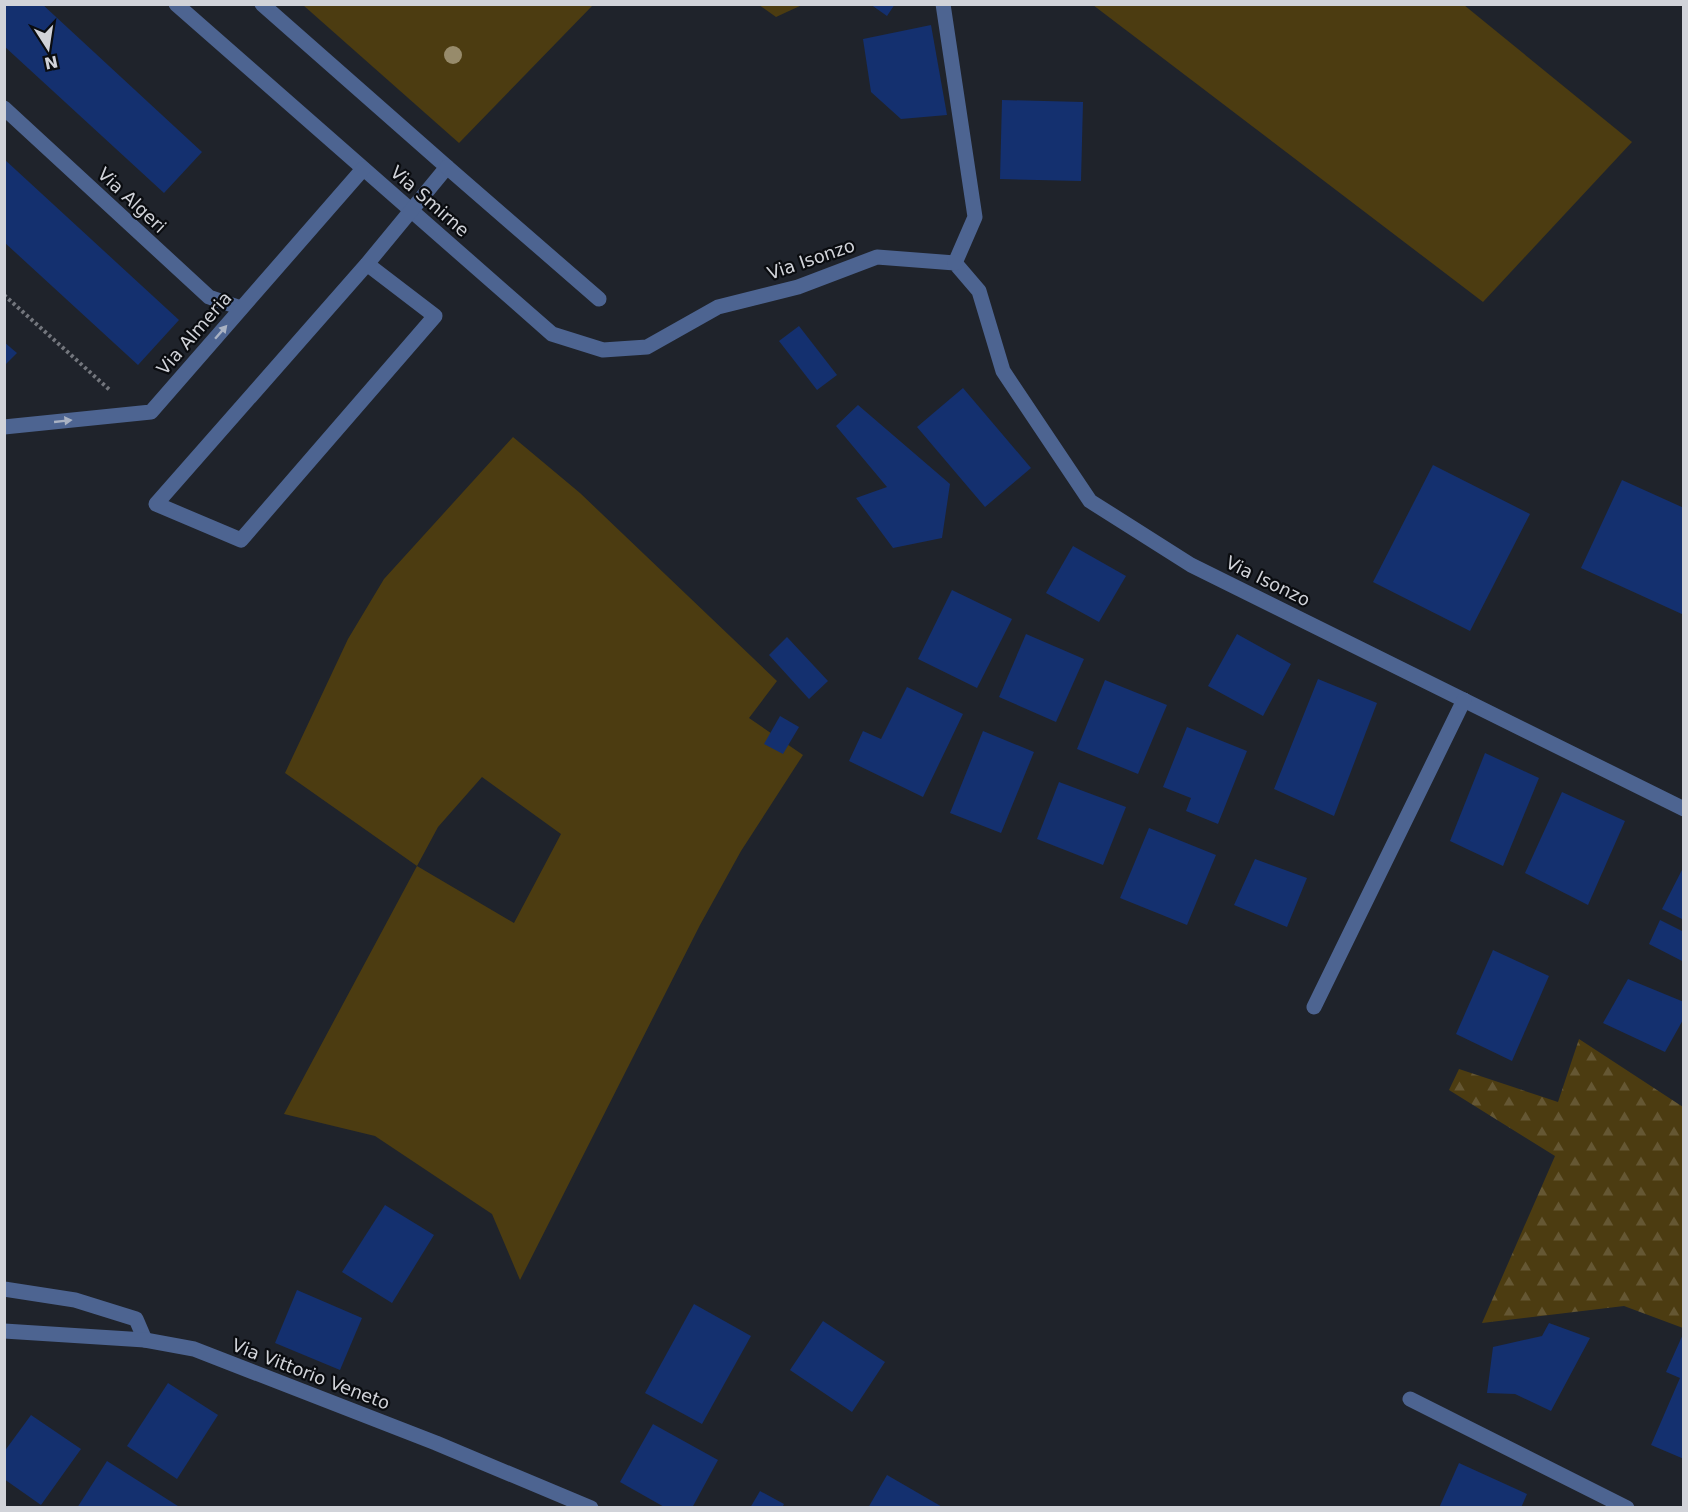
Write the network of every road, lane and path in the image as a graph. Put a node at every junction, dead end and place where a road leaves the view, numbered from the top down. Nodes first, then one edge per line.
1 (176, 4) edge
2 (262, 4) edge
3 (943, 4) edge
4 (4, 108) edge
5 (447, 167) junction
6 (363, 169) junction
7 (412, 210) junction
8 (955, 263) junction
9 (367, 264) junction
10 (4, 295) edge
11 (599, 299) dead end
12 (241, 308) junction
13 (686, 325) joint
14 (144, 413) junction
15 (4, 427) edge
16 (1464, 700) junction
17 (1683, 809) edge
18 (1314, 1006) dead end
19 (4, 1289) edge
20 (4, 1331) edge
21 (145, 1340) junction
22 (1410, 1399) dead end
23 (591, 1508) edge
24 (1627, 1508) edge

1 - 6 street, Via Smirne
2 - 5 street
3 - 8 street
4 - 12 street, Via Algeri
5 - 7 street
5 - 11 street
6 - 7 street, Via Smirne
6 - 12 street, Via Almeria
7 - 9 street
7 - 13 street, Via Smirne
8 - 13 street, Via Isonzo
8 - 16 street, Via Isonzo
9 - 9 street
10 - 14 path
14 -> 12 street, Via Almeria
15 -> 14 street
16 - 17 street, Via Isonzo
16 - 18 street
19 - 21 street
20 - 21 street, Via Vittorio Veneto
21 - 23 street, Via Vittorio Veneto
22 - 24 street

